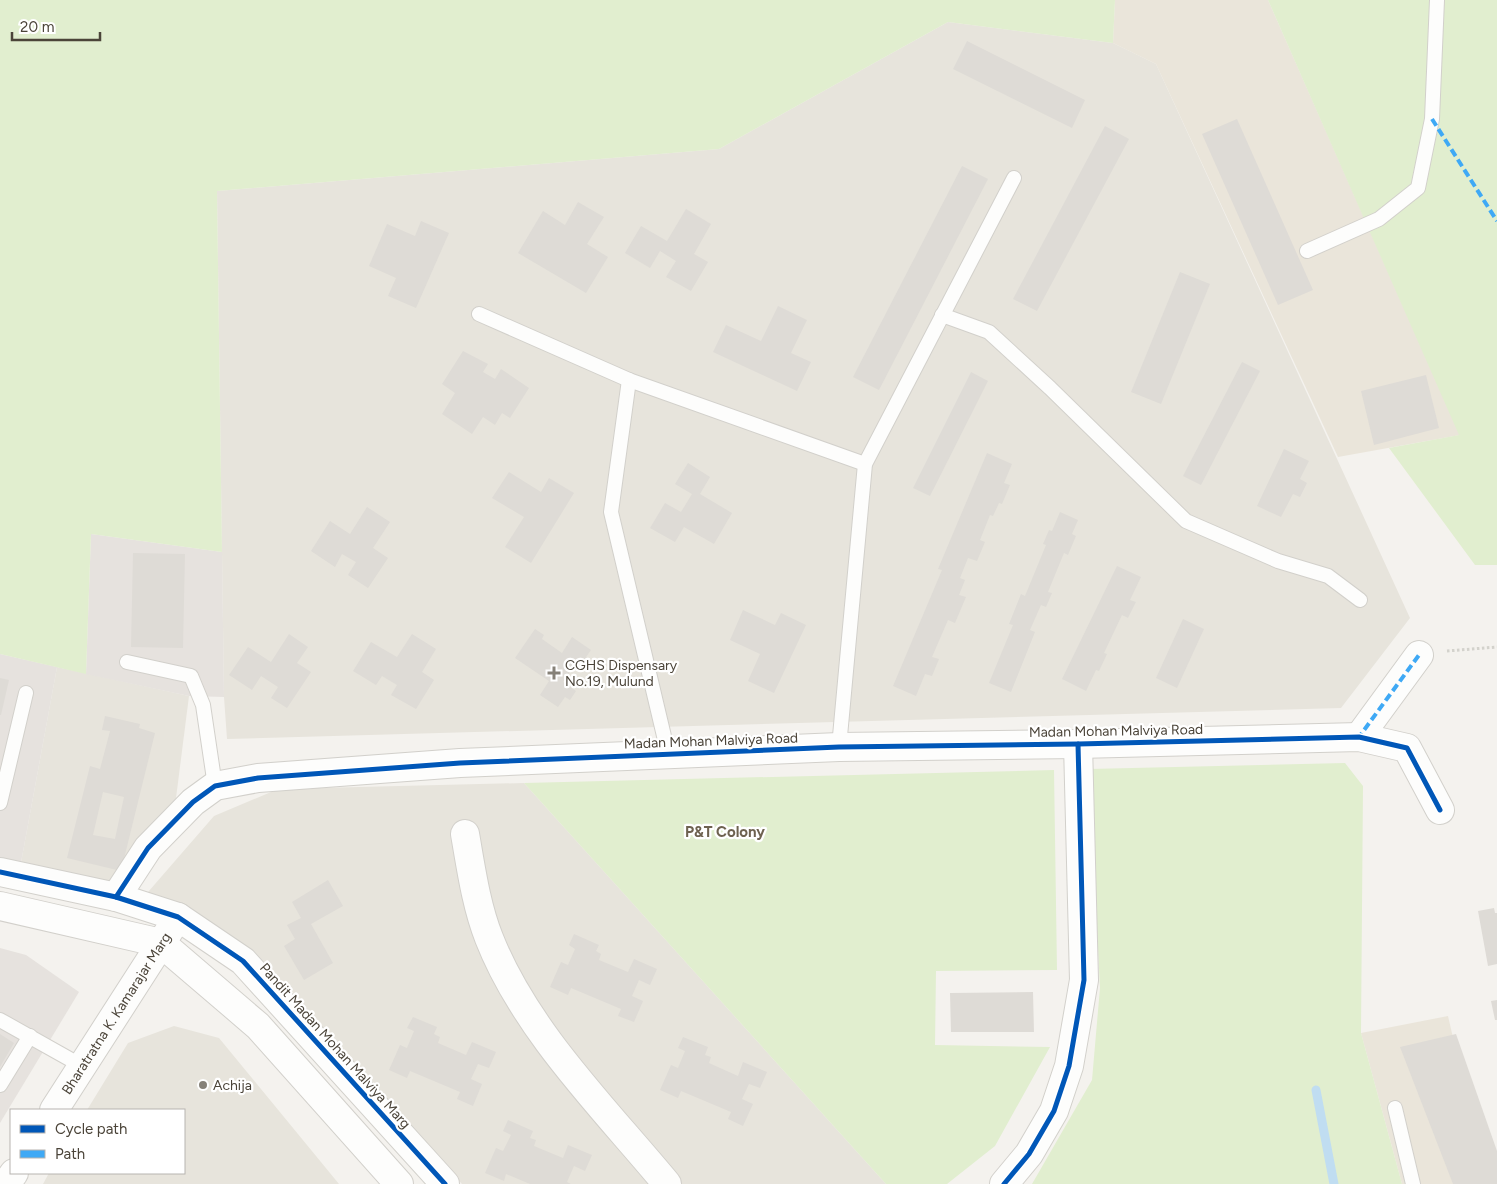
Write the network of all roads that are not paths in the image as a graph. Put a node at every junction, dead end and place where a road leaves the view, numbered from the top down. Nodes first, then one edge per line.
1 (1437, 0) edge
2 (1014, 178) dead end
3 (1307, 251) dead end
4 (479, 314) dead end
5 (942, 315) junction
6 (629, 380) junction
7 (865, 464) junction
8 (1360, 600) dead end
9 (1419, 655) road end
10 (128, 662) dead end
11 (26, 693) dead end
12 (1359, 737) junction
13 (1078, 744) junction
14 (839, 747) junction
15 (668, 753) junction
16 (215, 786) junction
17 (0, 803) edge
18 (1440, 810) dead end
19 (465, 834) dead end
20 (0, 872) edge
21 (116, 897) junction
22 (0, 906) edge
23 (178, 917) junction
24 (160, 943) junction
25 (0, 1020) edge
26 (30, 1036) junction
27 (82, 1066) junction
28 (0, 1085) edge
29 (1395, 1108) dead end
30 (55, 1109) edge
31 (399, 1184) edge
32 (445, 1184) edge
33 (667, 1184) edge
34 (1004, 1184) edge
35 (1412, 1184) edge

1 - 3 lane
2 - 5 lane
4 - 6 lane
5 - 7 lane
5 - 8 lane
6 - 7 lane
6 - 15 lane
7 - 14 lane
9 - 12 street
10 - 16 lane
11 - 17 lane
12 - 13 street, Madan Mohan Malviya Road
12 - 18 street, Madan Mohan Malviya Road
13 - 14 street, Madan Mohan Malviya Road
13 - 34 street
14 - 15 street, Madan Mohan Malviya Road
15 - 16 street, Madan Mohan Malviya Road
16 - 21 street, Madan Mohan Malviya Road
19 - 33 street
20 - 21 street, Pandit Madan Mohan Malviya Marg
21 - 23 street, Pandit Madan Mohan Malviya Marg
22 - 24 street
23 - 24 street, Bharatratna K. Kamarajar Marg
23 - 32 street, Pandit Madan Mohan Malviya Marg
24 - 27 street, Bharatratna K. Kamarajar Marg
24 - 31 street
25 - 26 lane
26 - 27 lane
26 - 28 lane
27 - 30 street, Bharatratna K. Kamarajar Marg
29 - 35 lane

